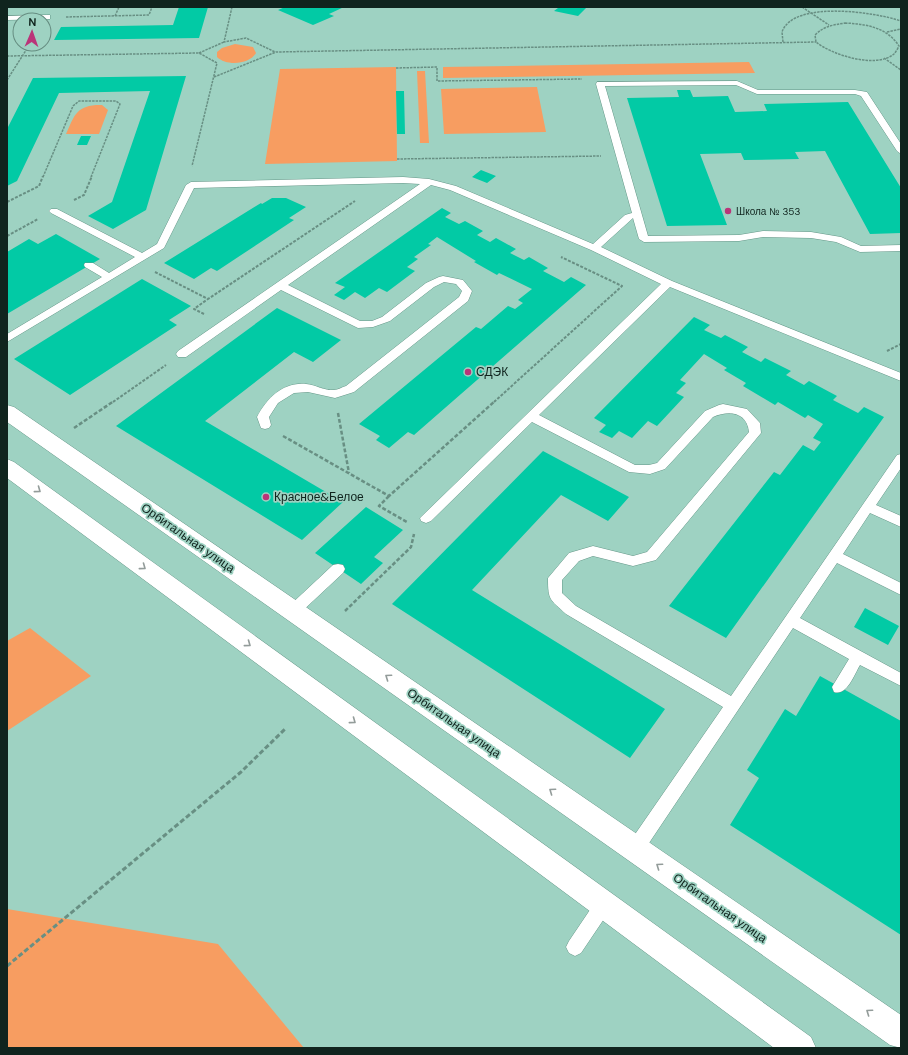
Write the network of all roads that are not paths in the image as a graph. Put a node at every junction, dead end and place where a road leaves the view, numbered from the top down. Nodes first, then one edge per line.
1 (901, 152) edge
2 (429, 182) junction
3 (54, 211) road end
4 (637, 214) junction
5 (594, 248) junction
6 (901, 248) edge
7 (139, 259) junction
8 (89, 265) dead end
9 (109, 277) junction
10 (668, 283) junction
11 (279, 285) junction
12 (7, 339) edge
13 (182, 354) road end
14 (901, 377) edge
15 (7, 412) edge
16 (531, 416) junction
17 (265, 425) road end
18 (901, 458) edge
19 (7, 467) edge
20 (868, 507) junction
21 (426, 518) road end
22 (901, 522) edge
23 (835, 556) junction
24 (338, 569) dead end
25 (901, 589) edge
26 (293, 611) junction
27 (791, 620) junction
28 (858, 656) junction
29 (901, 680) edge
30 (839, 687) dead end
31 (732, 705) junction
32 (635, 849) junction
33 (604, 904) junction
34 (574, 947) dead end
35 (901, 1034) edge
36 (800, 1048) edge

1 - 4 lane
2 - 5 lane
2 - 7 lane
2 - 11 lane
3 - 7 lane
4 - 5 lane
4 - 6 lane
5 - 10 lane
7 - 9 lane
8 - 9 lane
9 - 12 lane
10 - 14 lane
10 - 16 lane
11 - 13 lane
11 - 17 lane
15 - 26 street, Орбитальная улица
16 - 21 lane
16 - 31 lane
18 - 20 lane
19 -> 33 street
20 - 22 lane
20 - 23 lane
23 - 25 lane
23 - 27 lane
24 - 26 lane
32 -> 26 street, Орбитальная улица
27 - 28 lane
27 - 31 lane
28 - 29 lane
28 - 30 lane
31 - 32 lane
35 -> 32 street, Орбитальная улица
33 - 34 lane
33 - 36 street

